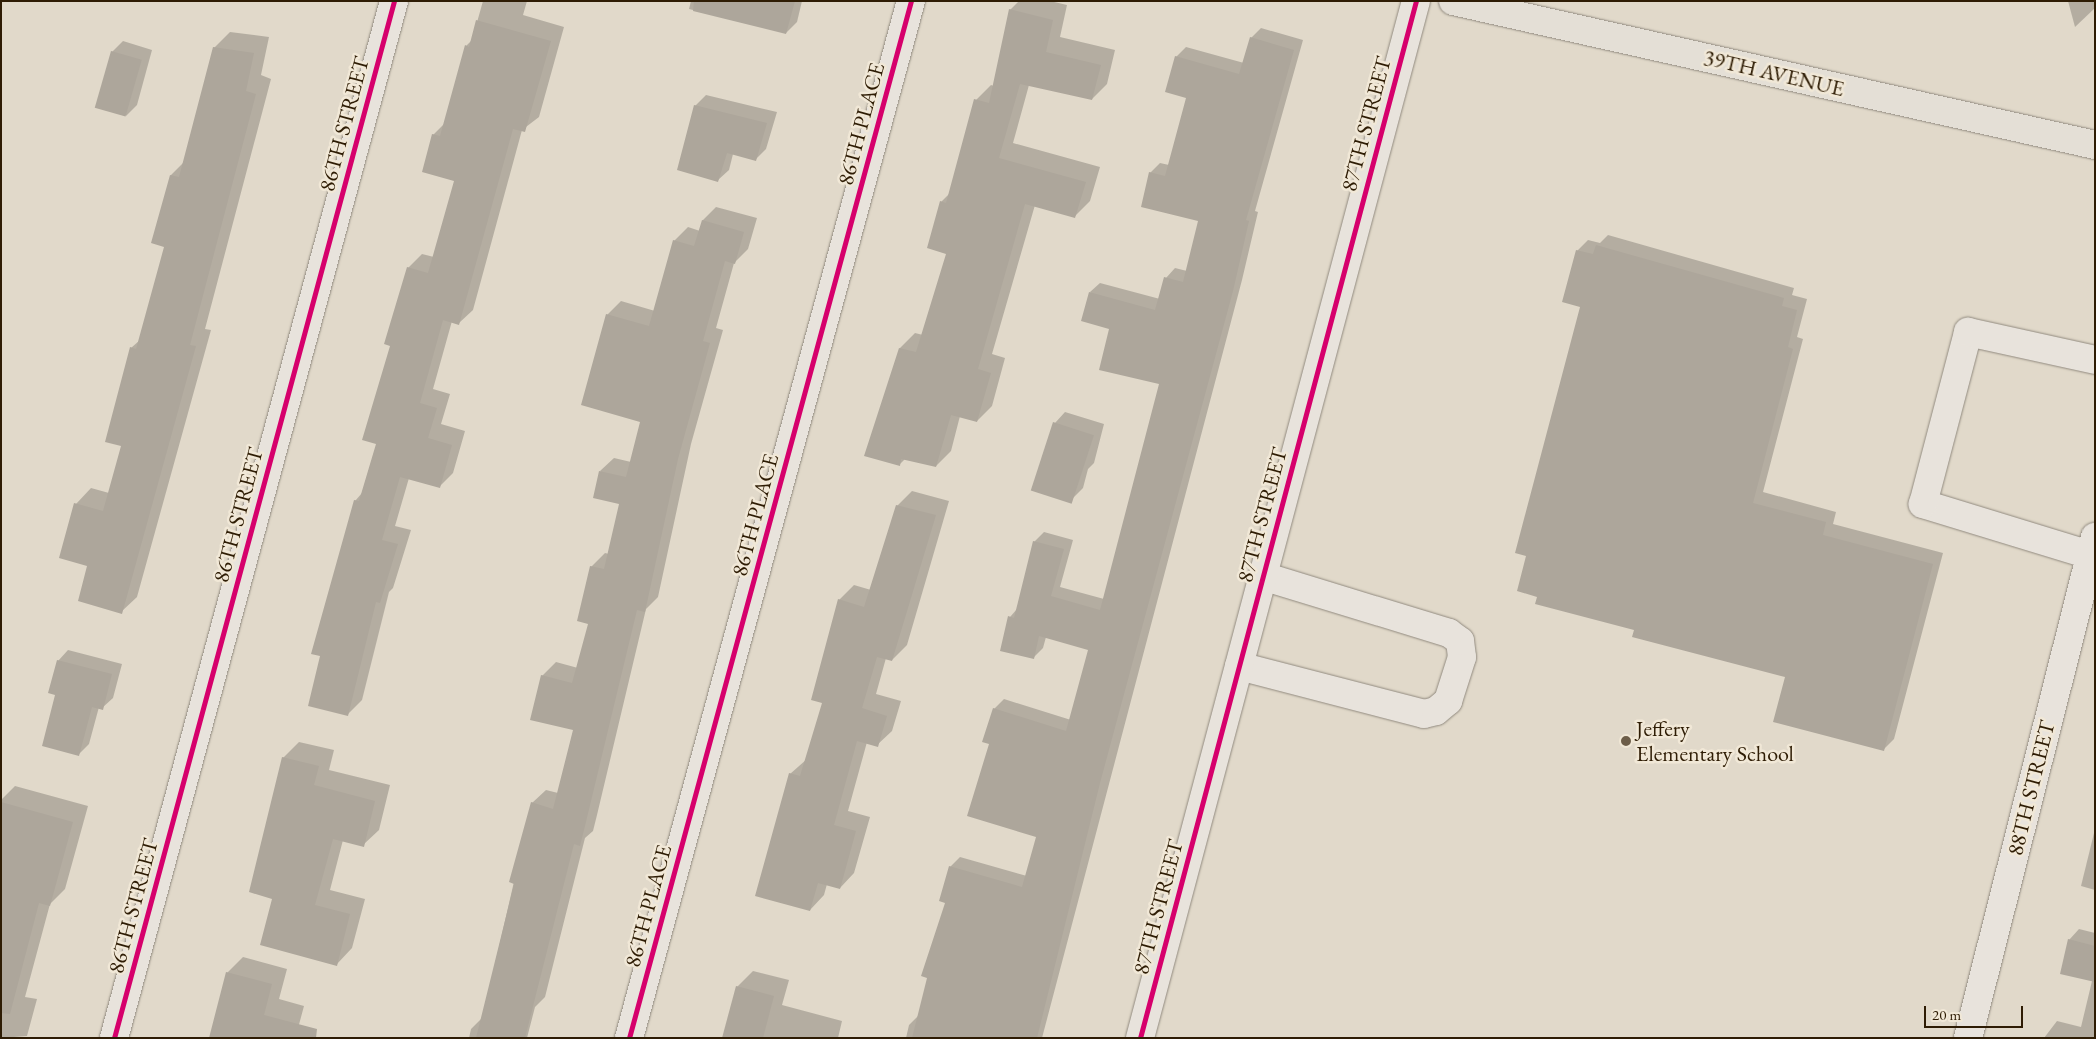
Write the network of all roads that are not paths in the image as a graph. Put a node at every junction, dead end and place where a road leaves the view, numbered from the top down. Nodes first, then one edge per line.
1 (394, 1) edge
2 (911, 1) edge
3 (1416, 1) edge
4 (1453, 1) edge
5 (2095, 144) edge
6 (2095, 360) edge
7 (2093, 546) edge
8 (1263, 576) junction
9 (1239, 666) junction
10 (114, 1038) edge
11 (629, 1038) edge
12 (1140, 1038) edge
13 (1968, 1038) edge

1 - 10 street, 86TH STREET
2 - 11 street, 86TH PLACE
3 - 8 street, 87TH STREET
4 - 5 main road, 39TH AVENUE
6 - 7 street
7 - 13 street, 88TH STREET
8 - 9 street, 87TH STREET
8 - 9 street
9 - 12 street, 87TH STREET

